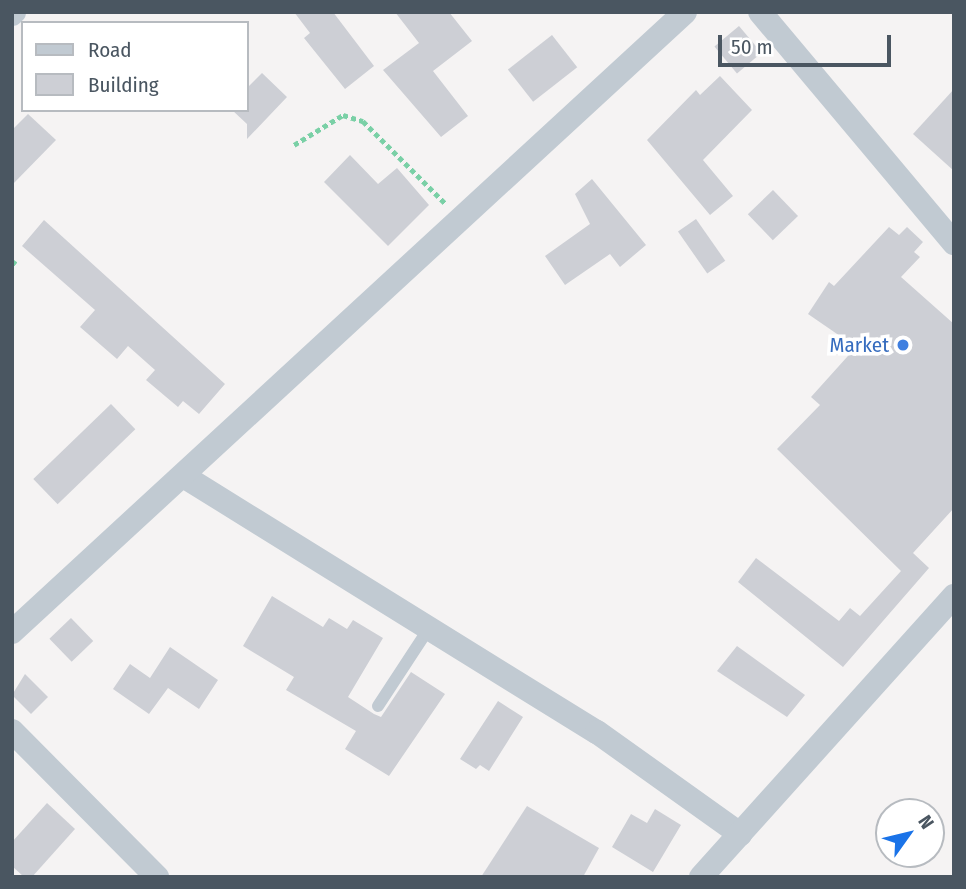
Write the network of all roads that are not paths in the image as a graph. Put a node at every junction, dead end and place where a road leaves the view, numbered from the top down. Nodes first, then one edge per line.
1 (685, 12) edge
2 (760, 12) edge
3 (950, 232) edge
4 (186, 477) junction
5 (954, 596) edge
6 (429, 628) junction
7 (12, 632) edge
8 (378, 706) dead end
9 (12, 732) edge
10 (740, 834) junction
11 (157, 877) edge
12 (701, 877) edge

1 - 4 street
2 - 3 street
4 - 6 street
4 - 7 street
5 - 10 street
6 - 8 lane
6 - 10 street
9 - 11 street
10 - 12 street

